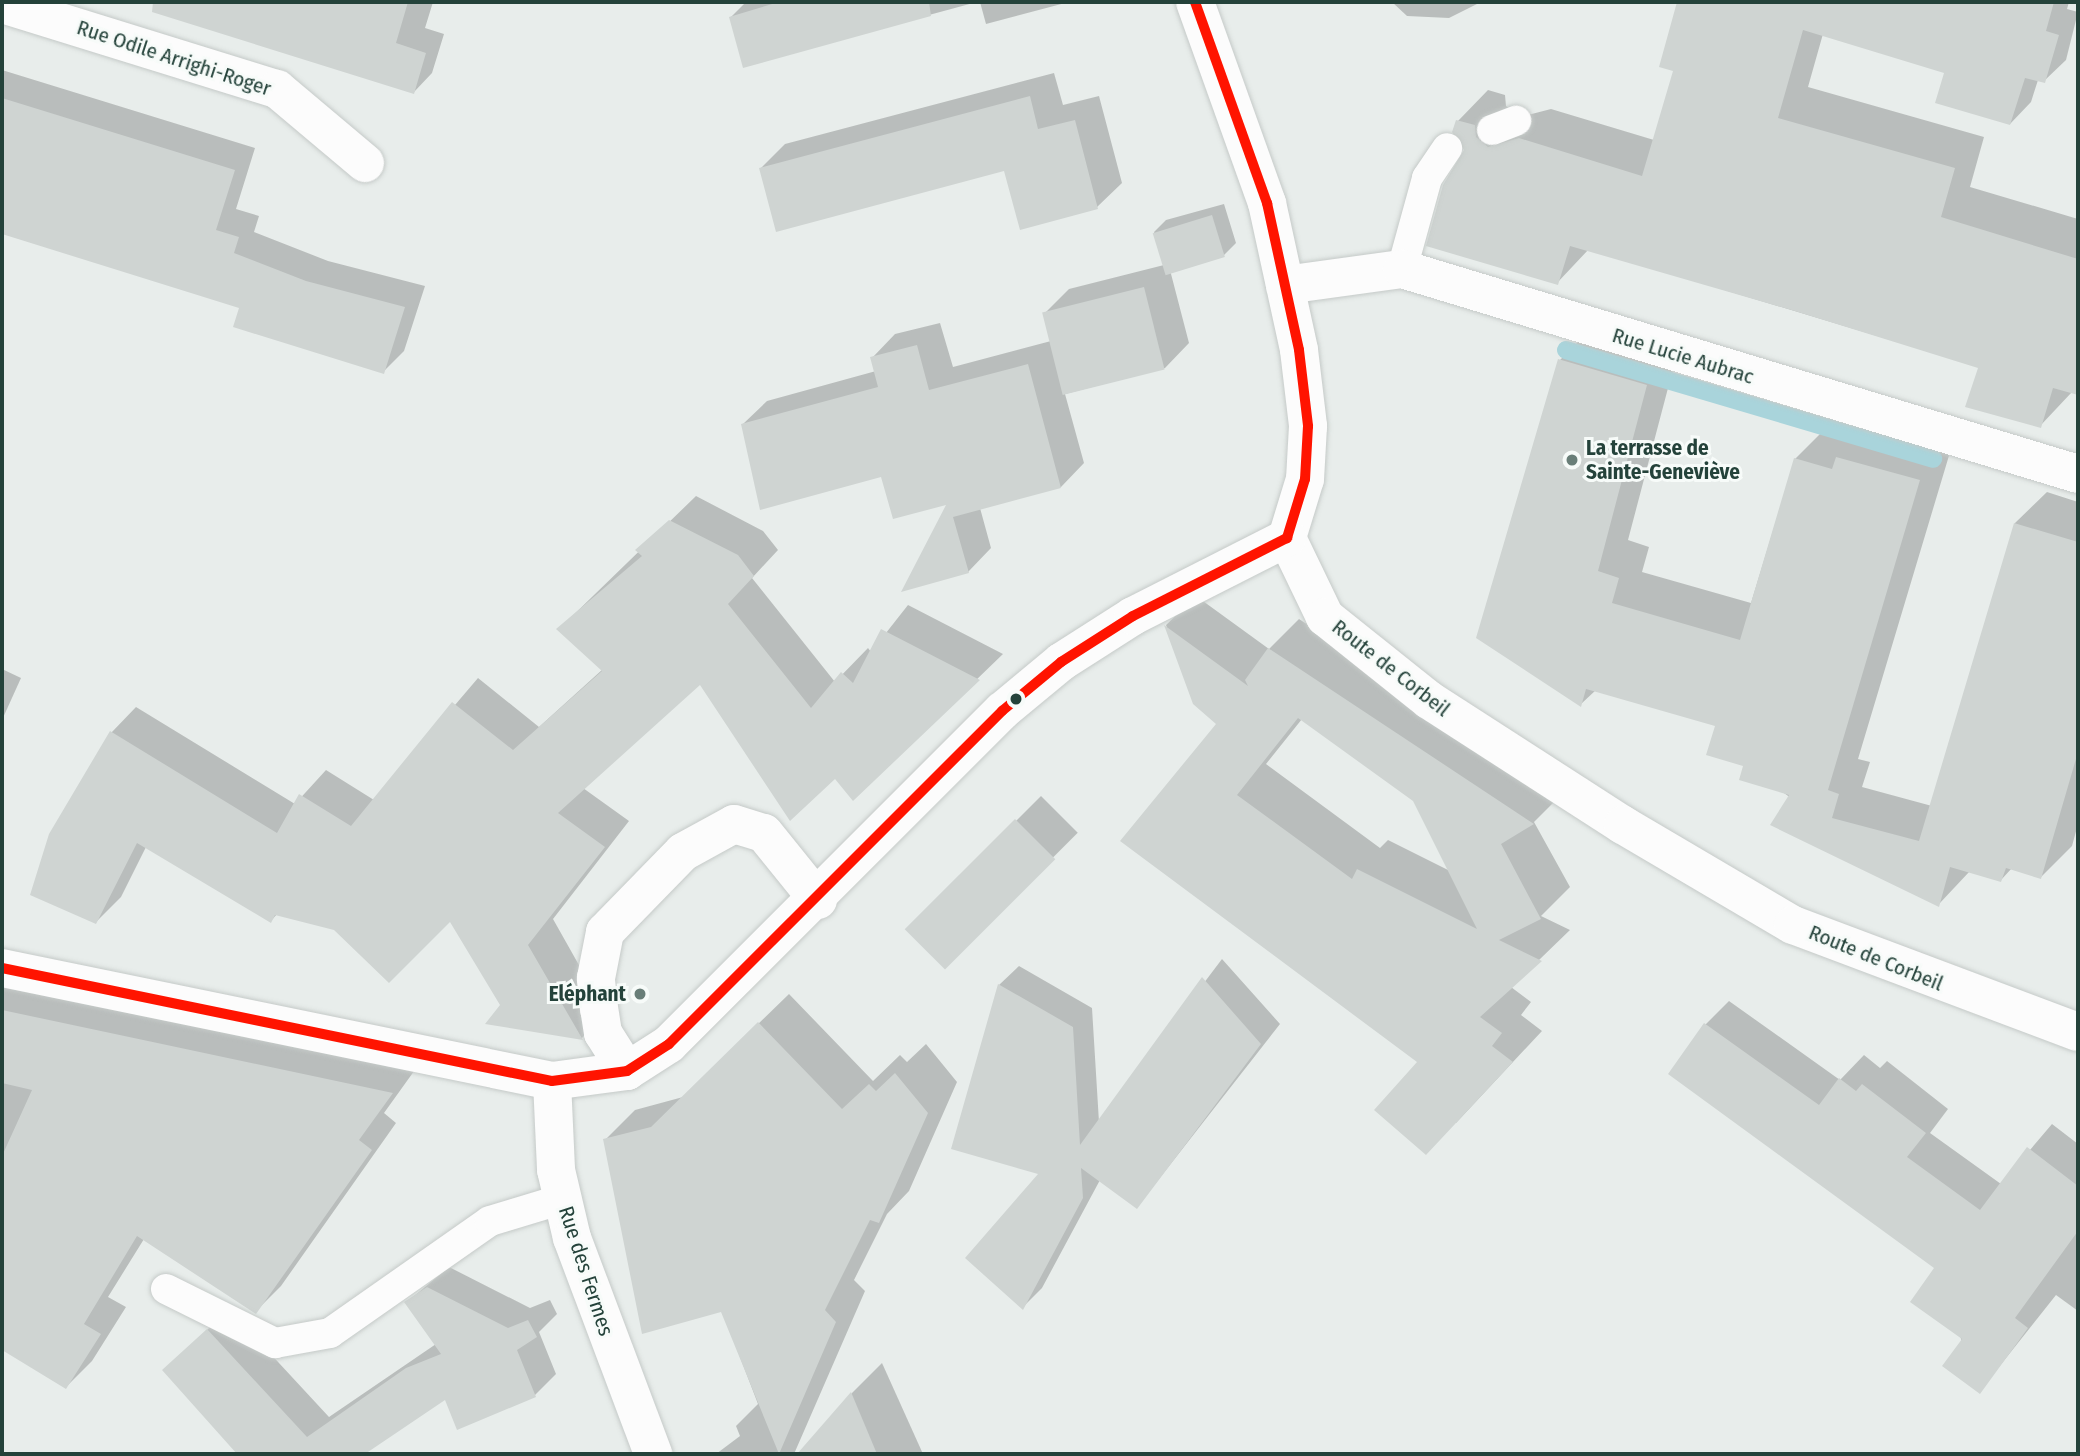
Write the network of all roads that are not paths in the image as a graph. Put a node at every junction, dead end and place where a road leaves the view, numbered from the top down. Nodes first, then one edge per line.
1 (1195, 2) edge
2 (2, 4) edge
3 (1447, 148) dead end
4 (365, 163) dead end
5 (1402, 269) junction
6 (1285, 285) junction
7 (2078, 474) edge
8 (1287, 538) junction
9 (818, 900) junction
10 (2, 968) edge
11 (2078, 1032) edge
12 (627, 1071) junction
13 (552, 1081) junction
14 (563, 1199) junction
15 (166, 1289) dead end
16 (653, 1454) edge

1 - 6 street
2 - 4 street, Rue Odile Arrighi-Roger
3 - 5 lane
5 - 6 street, Rue Lucie Aubrac
5 - 7 street, Rue Lucie Aubrac
6 - 8 street
8 - 9 street
8 - 11 street, Route de Corbeil
9 - 12 street
9 - 12 street
10 - 13 street
12 - 13 street
13 - 14 street, Rue des Fermes
14 - 15 lane
14 - 16 street, Rue des Fermes

